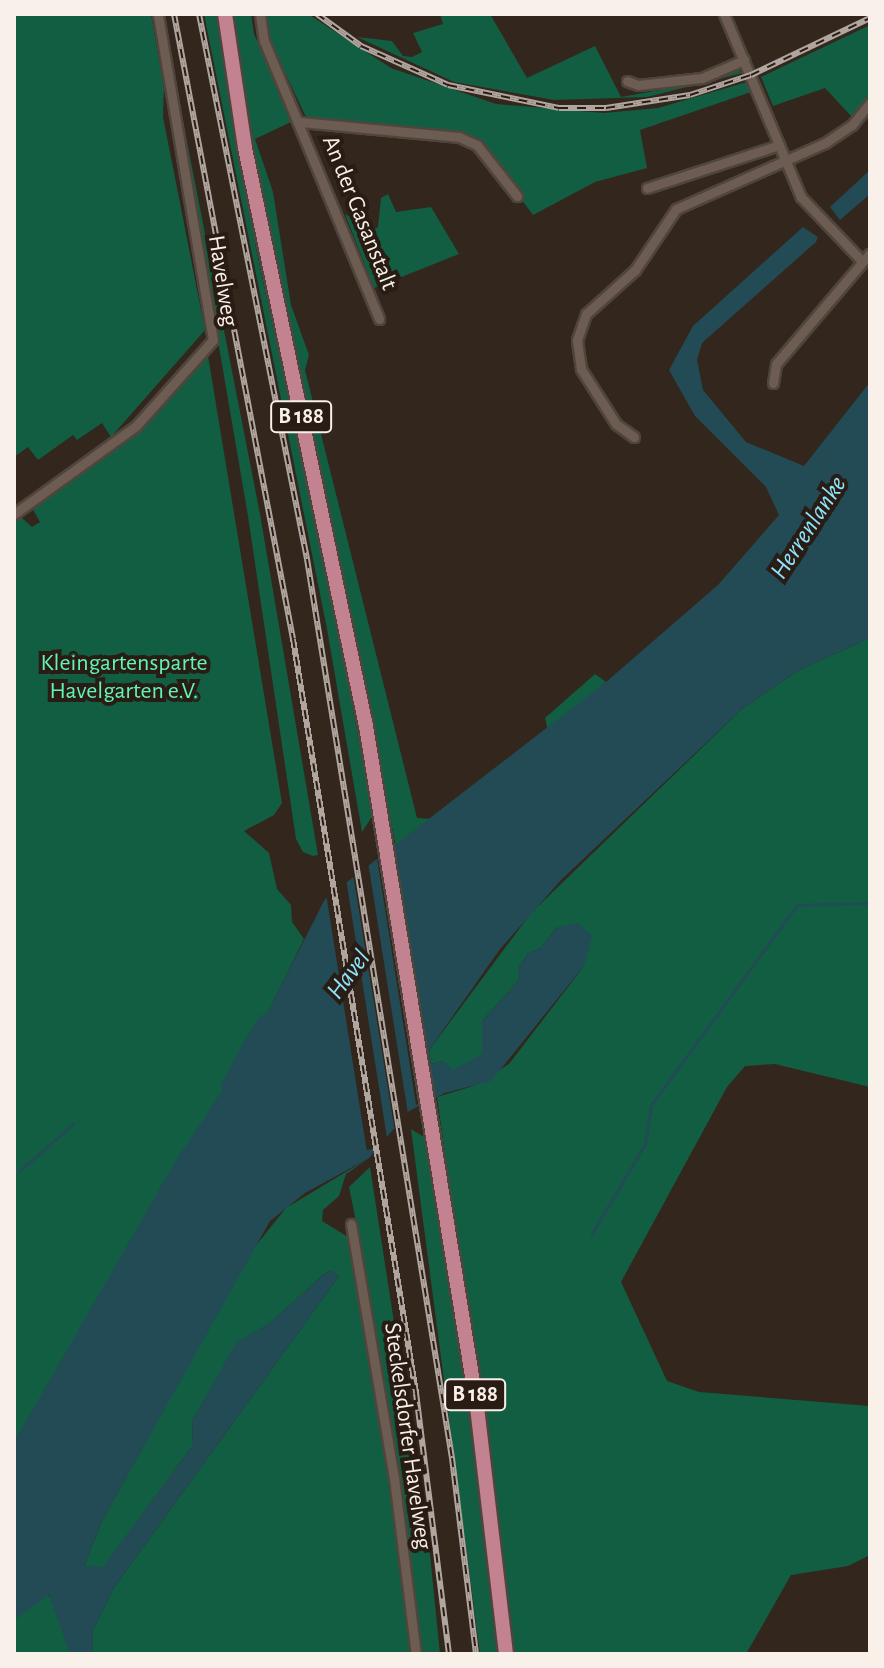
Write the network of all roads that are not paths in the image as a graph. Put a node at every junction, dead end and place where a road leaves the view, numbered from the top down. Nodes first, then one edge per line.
1 (158, 14) edge
2 (225, 14) edge
3 (260, 14) edge
4 (724, 14) edge
5 (744, 60) junction
6 (627, 81) dead end
7 (870, 103) edge
8 (301, 122) junction
9 (779, 145) junction
10 (785, 159) junction
11 (647, 188) dead end
12 (517, 196) dead end
13 (866, 257) edge
14 (379, 319) dead end
15 (773, 383) dead end
16 (634, 437) dead end
17 (14, 514) edge
18 (351, 1224) dead end
19 (416, 1654) edge
20 (506, 1654) edge

1 - 17 street, Havelweg
2 - 20 main road, B 188
3 - 8 street, An der Gasanstalt
4 - 5 street
5 - 6 street
5 - 9 street
7 - 10 street
8 - 12 street, An der Gasanstalt
8 - 14 street, An der Gasanstalt
9 - 10 street
9 - 11 street
10 - 13 street
10 - 16 street
13 - 15 street
18 - 19 street, Steckelsdorfer Havelweg

